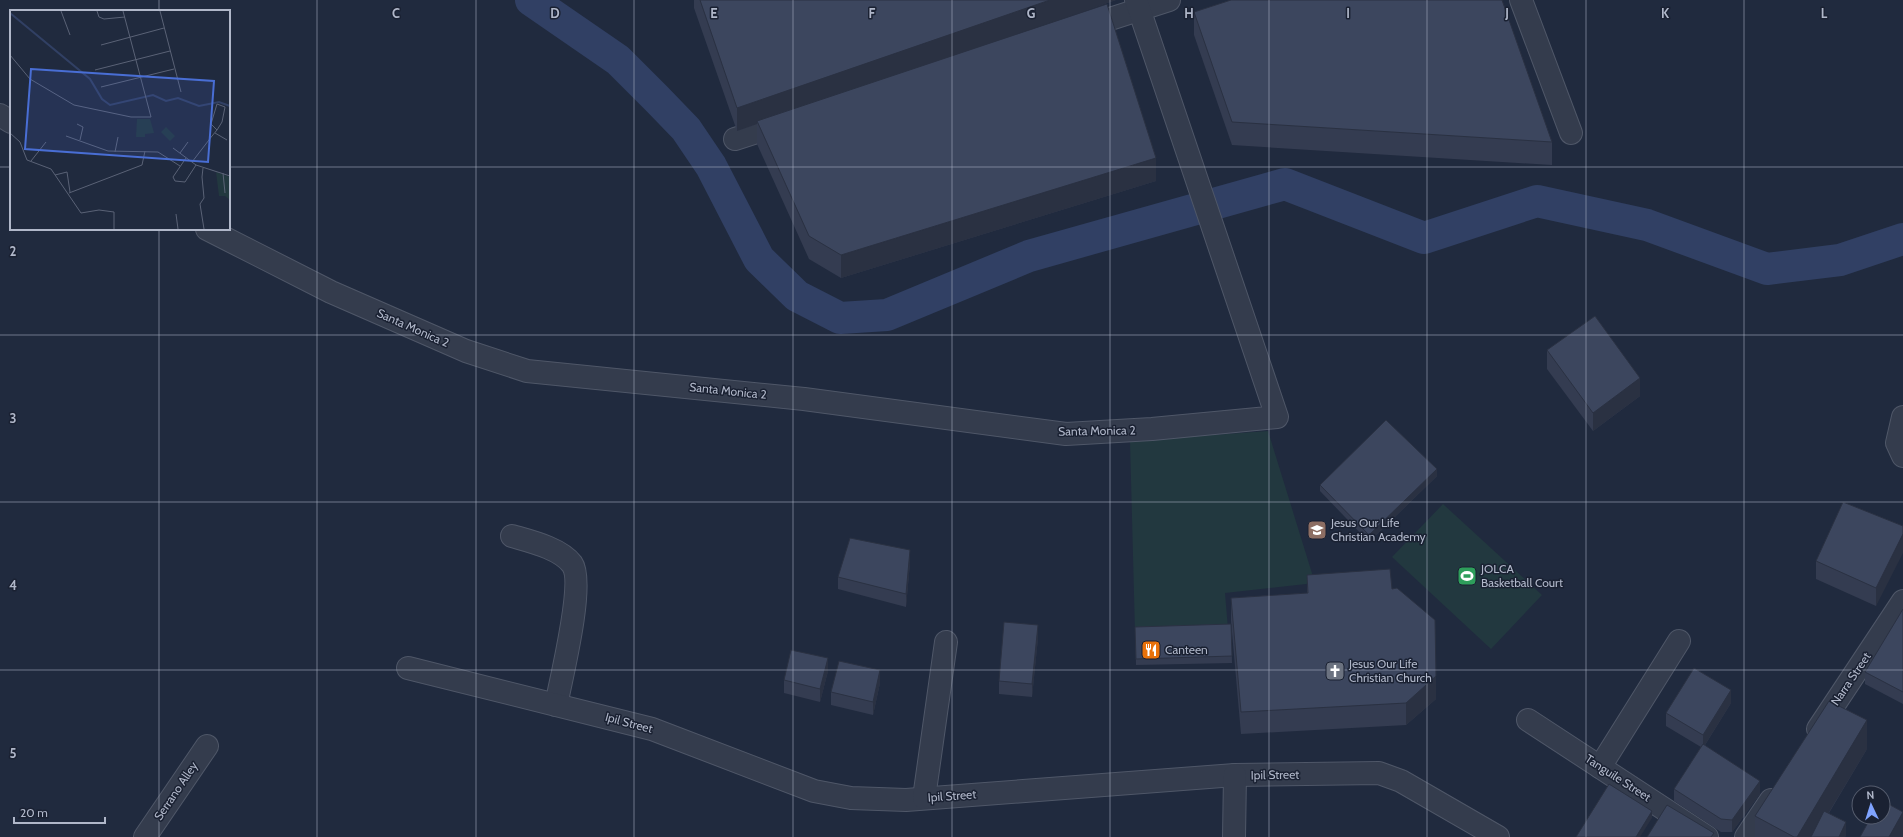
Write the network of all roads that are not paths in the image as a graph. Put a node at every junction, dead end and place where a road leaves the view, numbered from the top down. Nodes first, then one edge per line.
1 (1169, 0) edge
2 (1521, 0) edge
3 (1138, 5) edge
4 (1065, 33) edge
5 (0, 115) edge
6 (802, 117) edge
7 (10, 121) edge
8 (1571, 133) dead end
9 (735, 139) dead end
10 (209, 230) edge
11 (1903, 418) edge
12 (1903, 456) edge
13 (512, 536) dead end
14 (1903, 601) edge
15 (1679, 641) dead end
16 (946, 642) dead end
17 (408, 668) dead end
18 (556, 705) junction
19 (1528, 720) dead end
20 (207, 746) dead end
21 (1806, 748) edge
22 (1600, 767) junction
23 (1235, 775) junction
24 (1780, 786) edge
25 (924, 798) junction
26 (145, 837) edge
27 (1234, 837) edge
28 (1498, 837) edge
29 (1707, 837) edge
30 (1746, 837) edge

1 - 3 street
2 - 8 street
3 - 4 street
3 - 10 street, Santa Monica 2
5 - 7 street
6 - 9 street
11 - 12 street
13 - 18 street
14 - 21 street, Narra Street
15 - 22 street
16 - 25 street
17 - 18 street, Ipil Street
18 - 25 street, Ipil Street
19 - 22 street, Tanguile Street
20 - 26 street, Serrano Alley
22 - 29 street, Tanguile Street
23 - 25 street, Ipil Street
23 - 27 street
23 - 28 street, Ipil Street
24 - 30 street

